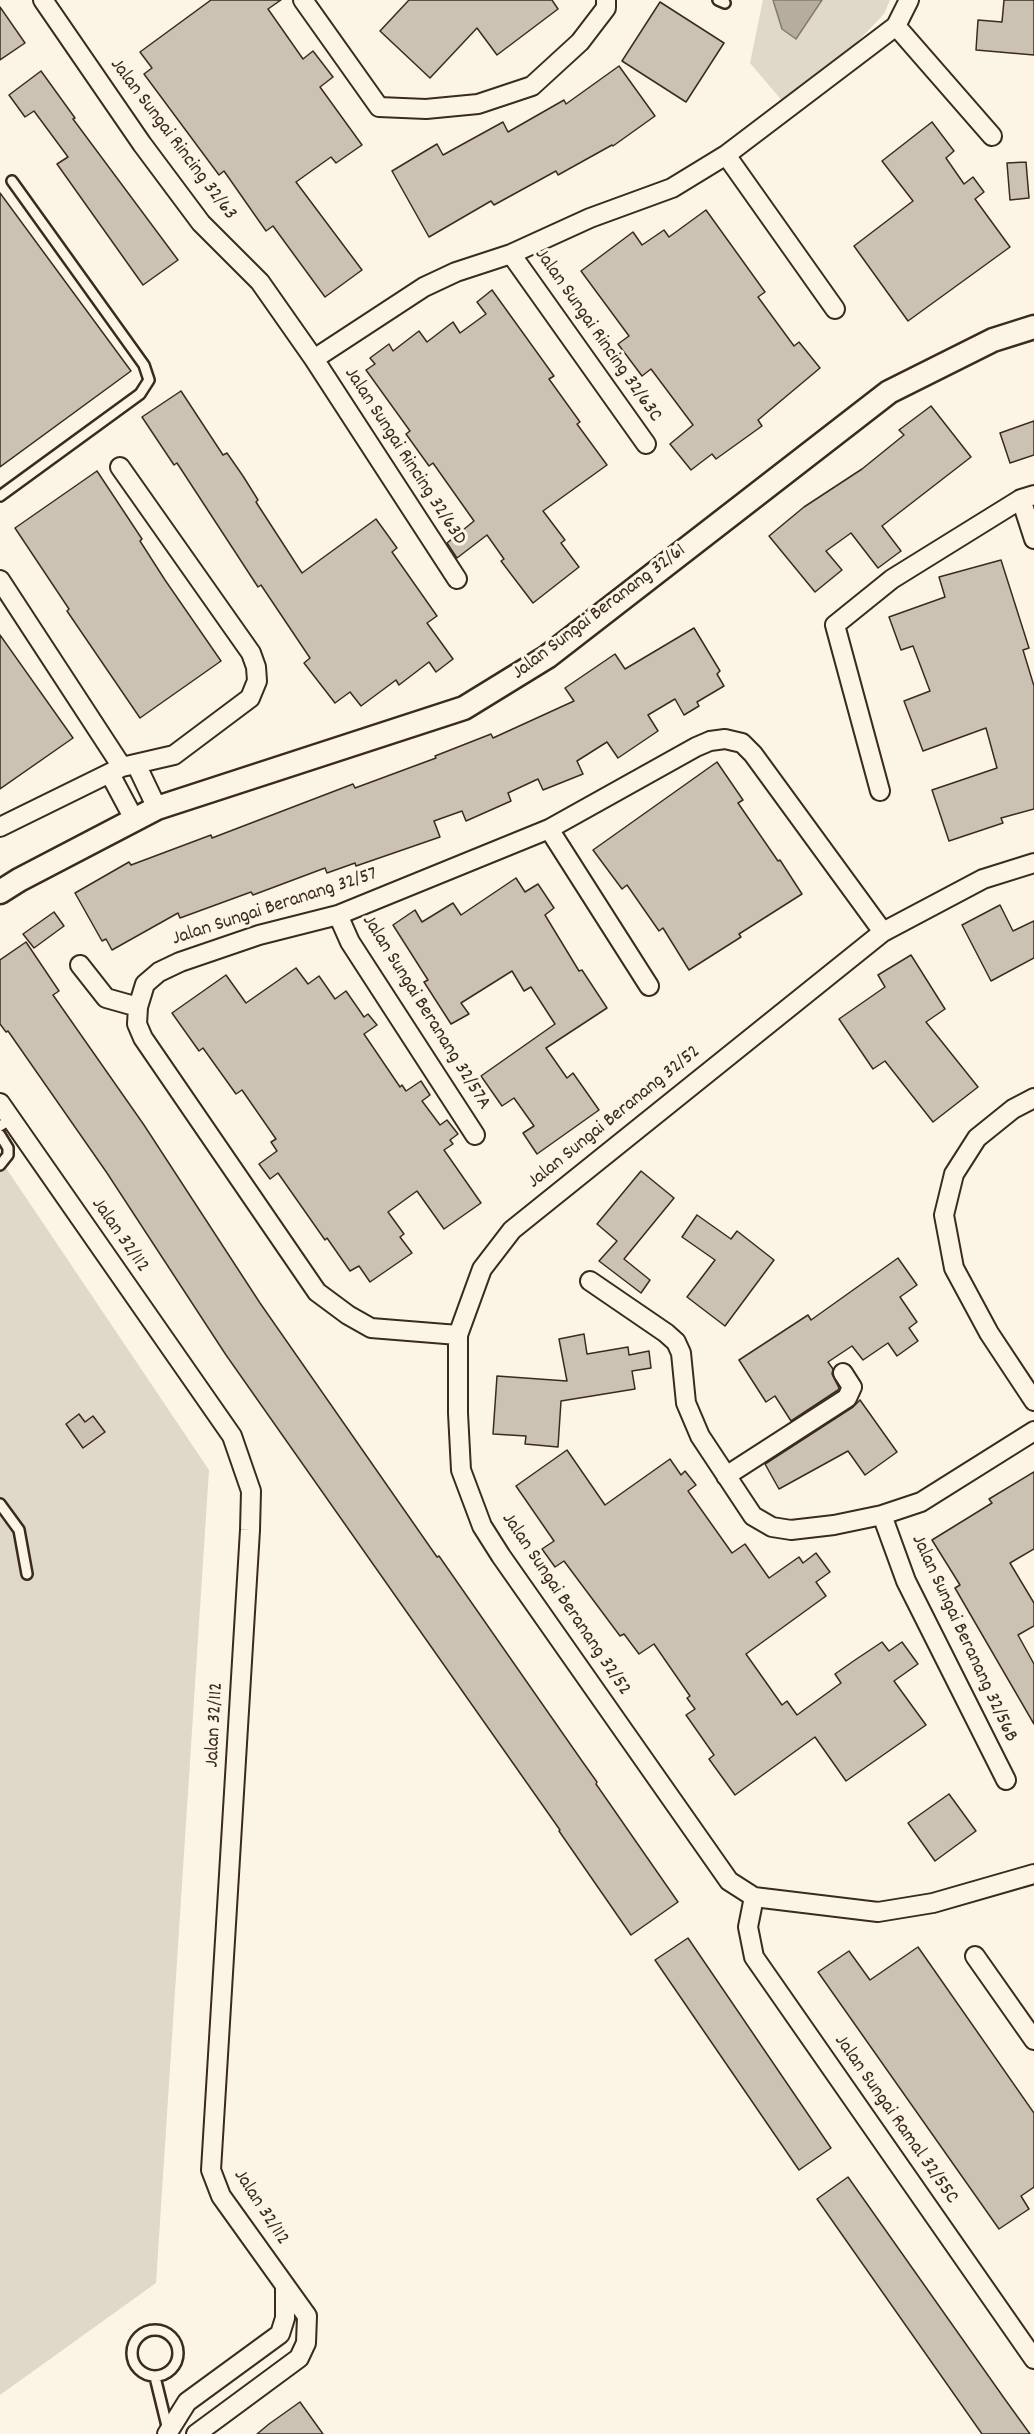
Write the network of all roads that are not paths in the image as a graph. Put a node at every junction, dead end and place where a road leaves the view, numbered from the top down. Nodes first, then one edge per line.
1 (43, 0) edge
2 (303, 0) edge
3 (606, 0) edge
4 (909, 0) edge
5 (896, 26) junction
6 (992, 136) dead end
7 (726, 155) junction
8 (12, 181) dead end
9 (511, 254) junction
10 (835, 309) dead end
11 (1034, 327) edge
12 (314, 359) junction
13 (645, 444) dead end
14 (120, 466) dead end
15 (0, 496) edge
16 (1028, 497) edge
17 (1034, 539) edge
18 (457, 579) dead end
19 (0, 580) edge
20 (123, 768) junction
21 (880, 791) dead end
22 (157, 808) junction
23 (134, 819) junction
24 (0, 827) edge
25 (549, 829) junction
26 (1034, 863) edge
27 (0, 892) edge
28 (338, 915) junction
29 (883, 932) junction
30 (80, 965) dead end
31 (649, 986) dead end
32 (138, 1007) junction
33 (1034, 1098) edge
34 (0, 1103) edge
35 (5, 1123) edge
36 (0, 1135) edge
37 (475, 1135) dead end
38 (0, 1165) edge
39 (590, 1281) dead end
40 (458, 1335) junction
41 (843, 1373) dead end
42 (1034, 1401) edge
43 (1034, 1431) edge
44 (726, 1476) junction
45 (0, 1504) edge
46 (882, 1515) junction
47 (27, 1574) dead end
48 (1006, 1780) dead end
49 (1034, 1874) edge
50 (754, 1897) junction
51 (975, 1956) dead end
52 (1034, 2040) edge
53 (285, 2285) junction
54 (1032, 2351) edge
55 (155, 2377) junction
56 (167, 2432) edge
57 (196, 2434) edge

1 - 12 street, Jalan Sungai Rincing 32/63
2 - 3 street
4 - 5 street
5 - 6 street
5 - 7 street
7 - 9 street
7 - 10 street
8 - 15 lane
9 - 12 street
9 - 13 street, Jalan Sungai Rincing 32/63C
11 - 22 street, Jalan Sungai Beranang 32/61
12 - 18 street, Jalan Sungai Rincing 32/63D
14 - 20 street
16 - 17 street
16 - 21 street
19 - 20 street
20 - 22 street
20 - 23 street
20 - 24 street
22 - 23 street, Jalan Sungai Beranang 32/61
23 - 27 street, Jalan Sungai Beranang 32/61
25 - 28 street, Jalan Sungai Beranang 32/57
25 - 29 street, Jalan Sungai Beranang 32/57
25 - 31 street
26 - 29 street, Jalan Sungai Beranang 32/52
28 - 32 street, Jalan Sungai Beranang 32/57
28 - 37 street, Jalan Sungai Beranang 32/57A
29 - 40 street, Jalan Sungai Beranang 32/52
30 - 32 street
32 - 40 street
33 - 42 street
34 - 35 street, Jalan 32/112
35 - 53 street, Jalan 32/112
36 - 38 lane
39 - 44 street
40 - 50 street, Jalan Sungai Beranang 32/52
41 - 44 street
43 - 46 street
44 - 46 street
45 - 47 lane
46 - 48 street, Jalan Sungai Beranang 32/56B
49 - 50 street, Jalan Sungai Beranang 32/52
50 - 54 street, Jalan Sungai Ramal 32/55C
51 - 52 street
53 - 56 street
53 - 57 street, Jalan 32/112
55 - 55 lane
55 - 56 lane

